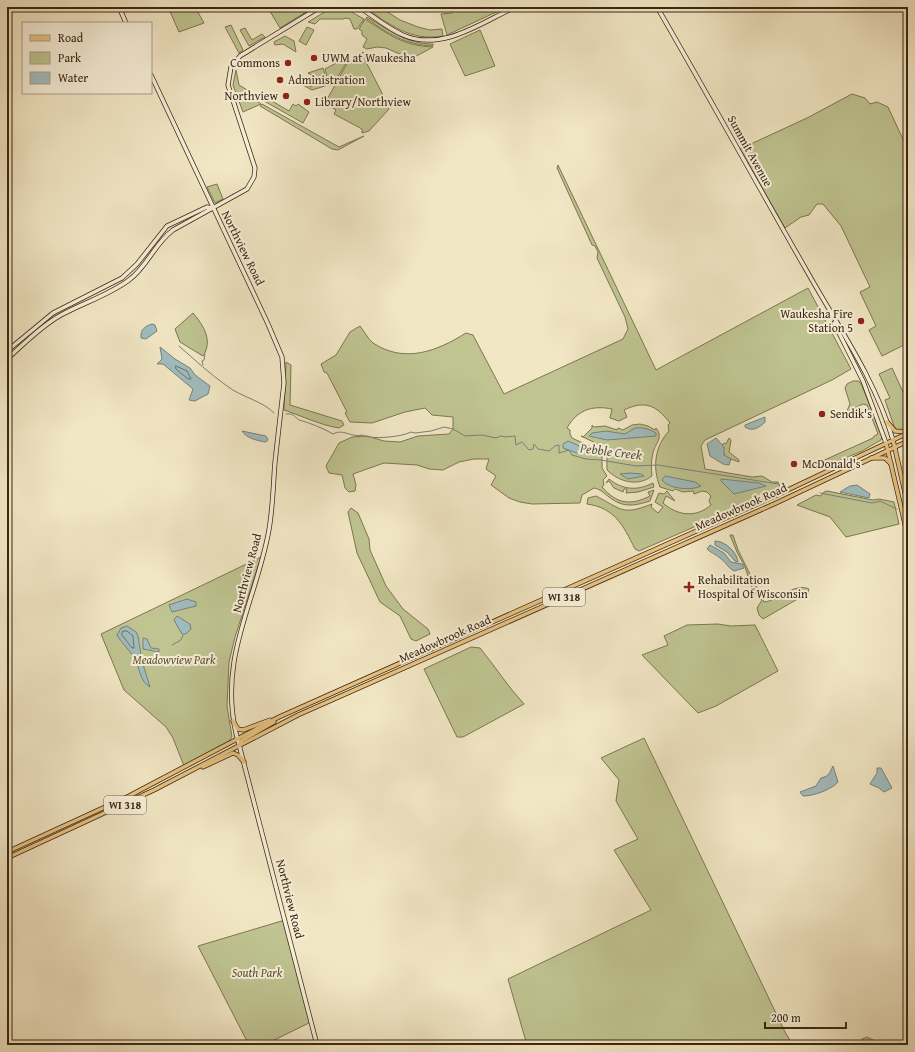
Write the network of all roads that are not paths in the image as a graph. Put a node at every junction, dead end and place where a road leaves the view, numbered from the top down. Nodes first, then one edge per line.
1 (119, 7) edge
2 (320, 7) edge
3 (359, 7) edge
4 (515, 7) edge
5 (657, 7) edge
6 (126, 22) edge
7 (152, 77) edge
8 (213, 208) junction
9 (826, 306) junction
10 (7, 351) edge
11 (7, 359) edge
12 (887, 422) junction
13 (908, 432) edge
14 (893, 440) junction
15 (908, 441) edge
16 (886, 443) junction
17 (895, 447) junction
18 (888, 450) junction
19 (870, 458) junction
20 (894, 470) junction
21 (908, 506) edge
22 (908, 537) edge
23 (277, 718) junction
24 (233, 721) junction
25 (237, 739) junction
26 (239, 746) junction
27 (244, 762) junction
28 (198, 768) junction
29 (7, 852) edge
30 (7, 858) edge
31 (317, 1045) edge

1 - 6 street
2 - 8 street
3 - 4 street
5 - 9 street, Summit Avenue
7 - 8 street, Northview Road
8 - 10 street
8 - 11 street
8 - 24 street, Northview Road
9 - 12 street, Summit Avenue
9 - 16 street, Summit Avenue
12 - 13 main road
12 - 14 street, Summit Avenue
13 - 14 main road, Meadowbrook Road
14 - 16 main road, Meadowbrook Road
14 - 17 main road, Summit Avenue
15 - 17 main road, Meadowbrook Road
16 - 18 main road, Summit Avenue
16 - 23 main road, Meadowbrook Road / WI 318
17 - 18 main road, Meadowbrook Road / WI 318
17 - 21 main road, Summit Avenue
18 - 19 main road, Meadowbrook Road / WI 318
18 - 20 main road, Summit Avenue
19 - 20 main road
19 - 26 main road, Meadowbrook Road / WI 318
20 - 22 main road, Summit Avenue
23 - 24 main road
23 - 25 main road, Meadowbrook Road / WI 318
23 - 26 main road
24 - 25 street, Northview Road
25 - 26 street, Northview Road
25 - 29 main road, Meadowbrook Road / WI 318
26 - 27 street, Northview Road
26 - 28 main road, Meadowbrook Road / WI 318
27 - 28 main road
27 - 31 street, Northview Road
28 - 30 main road, Meadowbrook Road / WI 318

